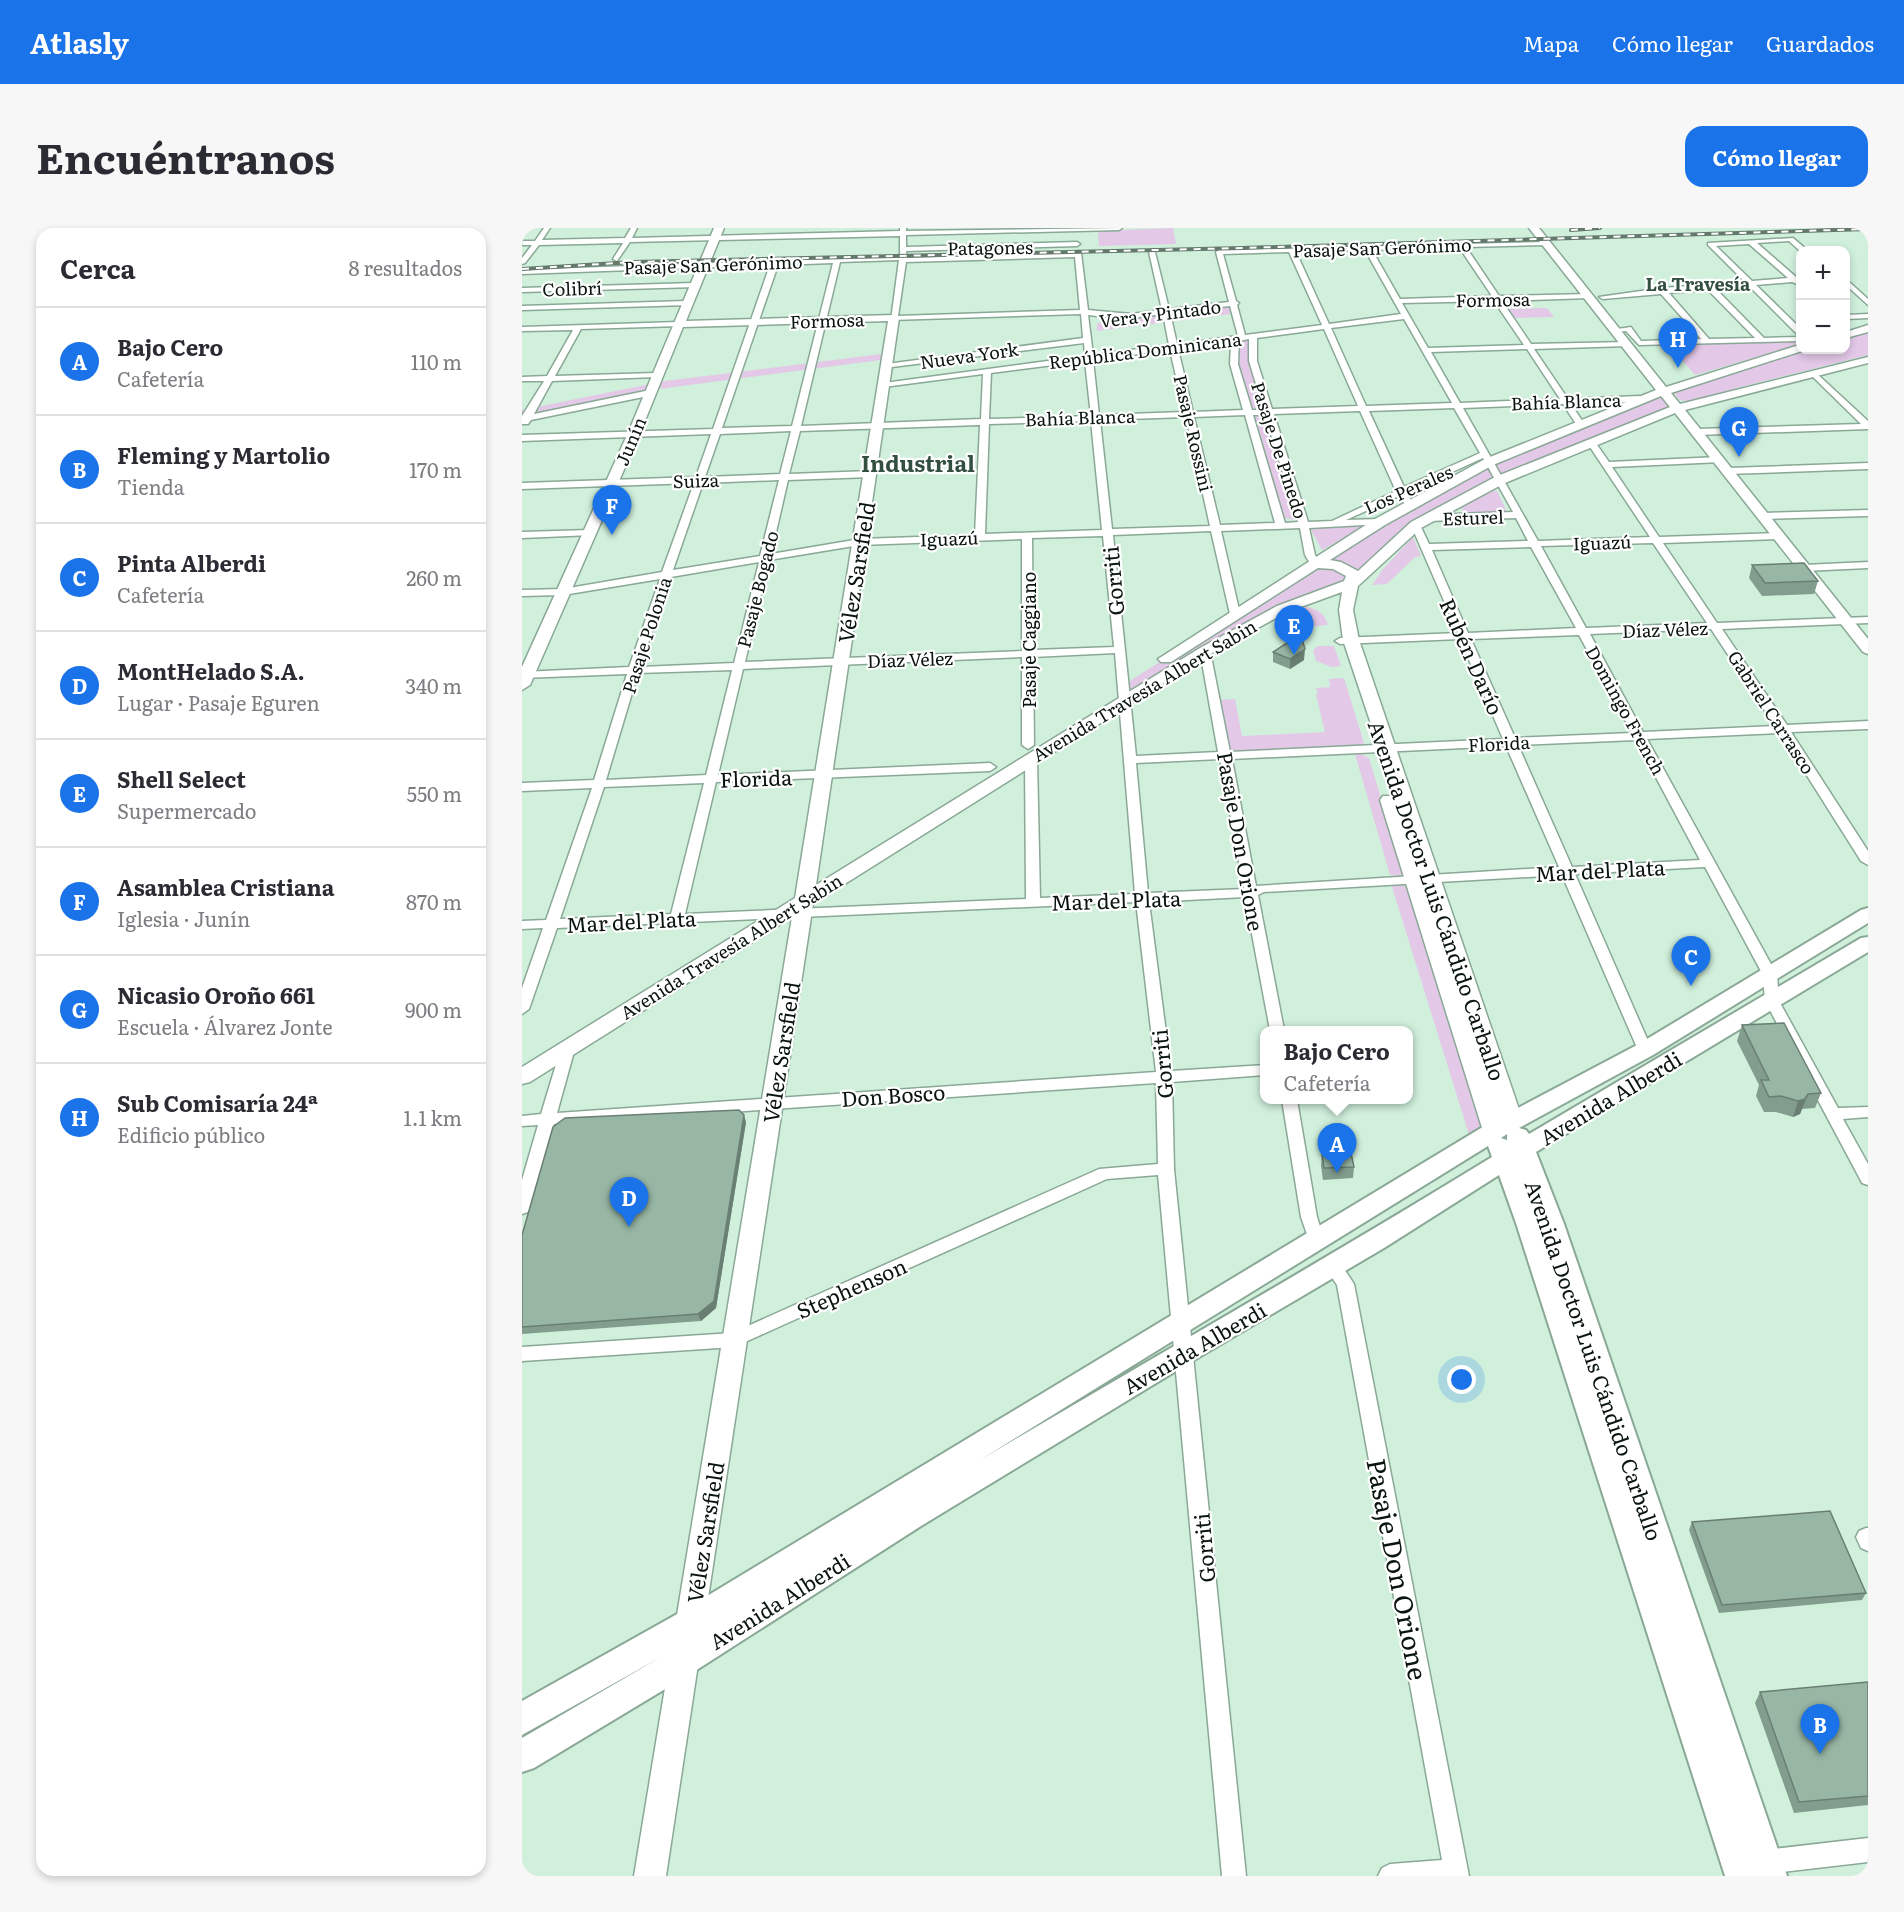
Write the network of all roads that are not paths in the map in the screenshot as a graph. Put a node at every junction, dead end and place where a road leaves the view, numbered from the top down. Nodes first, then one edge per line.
1 (547, 228) edge
2 (634, 228) edge
3 (1119, 228) edge
4 (1534, 228) edge
5 (1540, 228) edge
6 (1012, 229) edge
7 (1075, 229) edge
8 (956, 230) edge
9 (903, 231) edge
10 (803, 232) edge
11 (717, 233) edge
12 (627, 240) junction
13 (1750, 241) junction
14 (537, 242) junction
15 (522, 243) edge
16 (1546, 243) junction
17 (1461, 245) junction
18 (1799, 246) edge
19 (955, 247) junction
20 (1367, 248) junction
21 (903, 249) junction
22 (1077, 250) junction
23 (1292, 250) junction
24 (1152, 252) dead end
25 (617, 259) dead end
26 (903, 259) junction
27 (837, 260) junction
28 (523, 262) edge
29 (774, 262) junction
30 (703, 265) junction
31 (522, 272) edge
32 (1796, 279) edge
33 (1796, 281) edge
34 (1750, 283) junction
35 (694, 285) junction
36 (1710, 286) junction
37 (1850, 287) edge
38 (522, 290) edge
39 (1662, 291) junction
40 (1588, 296) junction
41 (1603, 297) dead end
42 (1497, 299) junction
43 (1398, 301) junction
44 (686, 303) junction
45 (1235, 303) junction
46 (1868, 303) edge
47 (522, 308) edge
48 (1083, 312) junction
49 (1166, 312) junction
50 (1132, 316) junction
51 (1407, 316) junction
52 (1850, 316) edge
53 (1868, 316) edge
54 (894, 318) junction
55 (1786, 318) junction
56 (1796, 318) edge
57 (822, 320) junction
58 (754, 322) junction
59 (1084, 322) junction
60 (678, 324) junction
61 (1326, 326) junction
62 (578, 327) junction
63 (1796, 328) edge
64 (1868, 328) edge
65 (522, 329) edge
66 (1615, 330) junction
67 (1850, 333) edge
68 (1253, 336) junction
69 (1239, 338) junction
70 (1796, 339) edge
71 (1086, 340) junction
72 (1762, 340) junction
73 (1707, 341) junction
74 (1627, 344) junction
75 (1174, 346) junction
76 (1529, 347) junction
77 (1796, 349) edge
78 (1425, 350) junction
79 (1088, 357) junction
80 (1868, 360) edge
81 (887, 366) junction
82 (987, 371) junction
83 (1815, 374) junction
84 (656, 375) junction
85 (549, 378) junction
86 (522, 379) edge
87 (884, 386) junction
88 (1663, 390) junction
89 (650, 393) junction
90 (1639, 399) junction
91 (1565, 401) junction
92 (1456, 405) junction
93 (1364, 408) junction
94 (1678, 408) junction
95 (1268, 411) junction
96 (1248, 412) junction
97 (1189, 414) junction
98 (1093, 417) junction
99 (525, 418) edge
100 (984, 421) junction
101 (878, 424) junction
102 (1581, 425) junction
103 (1868, 426) edge
104 (522, 427) edge
105 (796, 427) junction
106 (718, 430) junction
107 (1697, 432) junction
108 (634, 434) junction
109 (522, 438) edge
110 (1592, 444) junction
111 (1487, 458) junction
112 (1607, 465) junction
113 (1723, 466) junction
114 (1868, 466) edge
115 (871, 474) junction
116 (782, 477) junction
117 (699, 480) junction
118 (1500, 480) junction
119 (1456, 481) junction
120 (612, 483) junction
121 (522, 486) edge
122 (1401, 492) junction
123 (1477, 492) junction
124 (1410, 506) junction
125 (1868, 513) edge
126 (1519, 515) junction
127 (1763, 516) junction
128 (1380, 522) junction
129 (1421, 522) junction
130 (1331, 524) junction
131 (1304, 525) junction
132 (1281, 526) junction
133 (1216, 528) junction
134 (1108, 532) junction
135 (590, 533) junction
136 (522, 535) edge
137 (1027, 536) junction
138 (1779, 536) junction
139 (980, 537) junction
140 (1658, 540) junction
141 (860, 542) junction
142 (1535, 544) junction
143 (1425, 548) junction
144 (766, 558) junction
145 (1868, 565) edge
146 (1804, 568) junction
147 (666, 574) junction
148 (1353, 584) junction
149 (1316, 590) junction
150 (563, 592) junction
151 (522, 593) edge
152 (1235, 614) junction
153 (1868, 620) edge
154 (1846, 621) junction
155 (1716, 626) junction
156 (1583, 632) junction
157 (1465, 637) junction
158 (1345, 641) junction
159 (1868, 649) edge
160 (1119, 650) junction
161 (1205, 651) junction
162 (1030, 654) junction
163 (841, 662) junction
164 (738, 666) junction
165 (633, 670) junction
166 (523, 678) edge
167 (1123, 693) junction
168 (1868, 725) edge
169 (1784, 729) junction
170 (1640, 737) junction
171 (1511, 743) junction
172 (1381, 749) junction
173 (1030, 751) junction
174 (1226, 757) junction
175 (1130, 760) junction
176 (990, 767) junction
177 (824, 774) junction
178 (711, 779) junction
179 (599, 784) junction
180 (522, 787) edge
181 (1868, 861) edge
182 (1709, 863) junction
183 (1568, 871) junction
184 (1421, 880) junction
185 (1251, 893) junction
186 (1142, 898) junction
187 (799, 902) junction
188 (1033, 902) junction
189 (759, 914) junction
190 (1868, 914) edge
191 (677, 918) junction
192 (551, 924) junction
193 (522, 925) edge
194 (1868, 943) edge
195 (1770, 975) junction
196 (1772, 1001) junction
197 (522, 1009) edge
198 (1276, 1026) edge
199 (568, 1048) junction
200 (1645, 1050) junction
201 (522, 1062) edge
202 (1260, 1070) edge
203 (1164, 1076) junction
204 (522, 1077) edge
205 (773, 1102) junction
206 (1290, 1104) edge
207 (1868, 1112) edge
208 (1833, 1114) junction
209 (548, 1119) junction
210 (522, 1121) edge
211 (1503, 1126) junction
212 (1514, 1155) junction
213 (1166, 1169) junction
214 (1868, 1179) edge
215 (522, 1208) edge
216 (1316, 1239) junction
217 (1333, 1266) junction
218 (1182, 1337) junction
219 (734, 1340) junction
220 (522, 1354) edge
221 (690, 1623) junction
222 (684, 1660) junction
223 (522, 1719) edge
224 (522, 1756) edge
225 (1868, 1850) edge
226 (1754, 1870) edge
227 (1456, 1873) edge
228 (650, 1876) edge
229 (1234, 1876) edge
230 (1390, 1876) edge

1 - 14 street
2 - 12 street
3 - 7 street
4 - 5 street
4 - 16 main road
6 - 7 street
6 - 8 street
7 - 22 street, Gorriti
8 - 9 street
8 - 19 street
9 - 10 street
9 - 21 street, Vélez Sarsfield
10 - 11 street
11 - 12 street
11 - 30 main road, Junín
12 - 14 street
12 - 25 street
13 - 18 street
13 - 32 street
13 - 34 street
14 - 15 street
14 - 28 street
16 - 17 street, Pasaje San Gerónimo
16 - 40 main road
17 - 20 street, Pasaje San Gerónimo
17 - 42 street
19 - 21 street, Patagones
19 - 22 street, Patagones
20 - 23 street, Pasaje San Gerónimo
20 - 43 street, Domingo French
21 - 26 street, Vélez Sarsfield
22 - 26 street, Pasaje San Gerónimo
22 - 48 street, Gorriti
23 - 45 street, Pasaje San Gerónimo
23 - 61 street
24 - 49 street, Pasaje Rossini
26 - 27 street, Pasaje San Gerónimo
26 - 54 street, Vélez Sarsfield
27 - 29 street, Pasaje San Gerónimo
27 - 57 street, Pasaje Bogado
29 - 30 street, Pasaje San Gerónimo
29 - 58 street, Pasaje Polonia
30 - 31 street, Pasaje San Gerónimo
30 - 35 main road, Junín
33 - 34 street
34 - 36 street
34 - 55 street
35 - 38 street, Colibrí
35 - 44 main road, Junín
36 - 39 street
36 - 72 street
37 - 46 street
39 - 41 street
39 - 73 street
40 - 42 street, Formosa
40 - 66 main road
42 - 43 street, Formosa
42 - 76 street
43 - 51 street, Domingo French
44 - 47 street
44 - 60 main road, Junín
45 - 49 street, Vera y Pintado
45 - 69 street
48 - 50 street, Formosa
48 - 54 street, Formosa
48 - 59 street, Gorriti
49 - 50 street, Vera y Pintado
49 - 75 street, Pasaje Rossini
50 - 59 street, Vera y Pintado
51 - 61 street, República Dominicana
51 - 78 street, Domingo French
52 - 53 street
54 - 57 main road, Formosa
54 - 81 main road, Vélez Sarsfield
55 - 56 street
55 - 63 street
57 - 58 main road, Formosa
57 - 105 street, Pasaje Bogado
58 - 60 main road, Formosa
58 - 106 street, Pasaje Polonia
59 - 71 street, Gorriti
60 - 62 street, Formosa
60 - 84 main road, Junín
61 - 68 street, República Dominicana
61 - 93 street
62 - 65 street, Formosa
62 - 85 street
64 - 67 main road
66 - 73 street
66 - 74 main road
68 - 69 street, República Dominicana
68 - 95 street, Pasaje De Pinedo
69 - 75 street, República Dominicana
69 - 96 street
70 - 72 street
71 - 79 street, Gorriti
71 - 81 street, Nueva York
72 - 73 street
74 - 76 street
74 - 88 main road
75 - 79 street, República Dominicana
75 - 97 street, Pasaje Rossini
76 - 78 street
76 - 91 street
77 - 88 main road, Avenida Travesía Albert Sabin
78 - 92 street, Domingo French
79 - 82 street, República Dominicana
79 - 98 street, Gorriti
80 - 83 main road, Avenida Travesía Albert Sabin
81 - 87 main road, Vélez Sarsfield
82 - 87 street, República Dominicana
82 - 100 street
83 - 94 main road, Avenida Travesía Albert Sabin
83 - 103 street
84 - 85 street
84 - 89 main road, Junín
85 - 86 street
85 - 99 street
87 - 101 main road, Vélez Sarsfield
88 - 90 main road, Avenida Travesía Albert Sabin
88 - 94 main road
89 - 99 street
89 - 108 main road, Junín
90 - 91 street, Bahía Blanca
90 - 102 main road, Avenida Travesía Albert Sabin
91 - 92 street, Bahía Blanca
91 - 102 street
92 - 93 street, Bahía Blanca
92 - 111 street, Domingo French
93 - 95 street, Bahía Blanca
93 - 122 street
94 - 107 main road
94 - 110 main road, Avenida Travesía Albert Sabin
95 - 96 street, Bahía Blanca
95 - 131 street, Pasaje De Pinedo
96 - 97 street, Bahía Blanca
96 - 132 street
97 - 98 street, Bahía Blanca
97 - 133 street, Pasaje Rossini
98 - 100 street, Bahía Blanca
98 - 134 street, Gorriti
99 - 104 street
100 - 101 street, Bahía Blanca
100 - 139 street
101 - 105 street, Bahía Blanca
101 - 115 main road, Vélez Sarsfield
102 - 111 main road, Avenida Travesía Albert Sabin
103 - 107 street
105 - 106 street, Bahía Blanca
105 - 116 street, Pasaje Bogado
106 - 108 street, Bahía Blanca
106 - 117 street, Pasaje Polonia
107 - 113 main road
108 - 109 street, Bahía Blanca
108 - 120 main road, Junín
110 - 112 street, Gabriel Carrasco
110 - 118 main road, Avenida Travesía Albert Sabin
111 - 118 street, Domingo French
111 - 119 main road, Avenida Travesía Albert Sabin
111 - 122 street, Los Perales
112 - 113 street
112 - 140 street, Gabriel Carrasco
113 - 114 street
113 - 127 main road
115 - 116 street, Suiza
115 - 141 main road, Vélez Sarsfield
116 - 117 street, Suiza
116 - 144 street, Pasaje Bogado
117 - 120 street, Suiza
117 - 147 street, Pasaje Polonia
118 - 123 main road, Avenida Travesía Albert Sabin
118 - 126 street, Domingo French
119 - 123 main road
119 - 124 main road, Avenida Travesía Albert Sabin
120 - 121 street, Suiza
120 - 135 main road, Junín
122 - 124 street
122 - 130 street, Los Perales
123 - 129 main road, Avenida Travesía Albert Sabin
124 - 128 main road, Avenida Travesía Albert Sabin
125 - 127 street
126 - 129 street, Esturel
126 - 142 street, Domingo French
127 - 138 main road
128 - 130 street, Iguazú
128 - 149 main road, Avenida Travesía Albert Sabin
129 - 143 street, Rubén Darío
129 - 148 main road, Avenida Travesía Albert Sabin
130 - 131 street, Iguazú
131 - 132 street, Iguazú
131 - 149 street, Pasaje De Pinedo
132 - 133 street, Iguazú
133 - 134 street, Iguazú
133 - 152 street, Pasaje Rossini
134 - 137 street, Iguazú
134 - 160 street, Gorriti
135 - 136 street
135 - 150 main road, Junín
137 - 139 street, Iguazú
137 - 162 street, Pasaje Caggiano
138 - 140 street, Iguazú
138 - 146 main road
139 - 141 street, Iguazú
140 - 142 street, Iguazú
140 - 155 street, Gabriel Carrasco
141 - 144 street, Iguazú
141 - 163 main road, Vélez Sarsfield
142 - 143 street, Iguazú
142 - 156 street, Domingo French
143 - 157 street, Rubén Darío
144 - 147 street, Iguazú
144 - 164 street, Pasaje Bogado
145 - 146 street
146 - 154 main road
147 - 150 street, Iguazú
147 - 165 street, Pasaje Polonia
148 - 149 main road, Avenida Travesía Albert Sabin
148 - 149 main road
148 - 158 main road, Avenida Doctor Luis Cándido Carballo
149 - 152 main road, Avenida Travesía Albert Sabin
149 - 158 main road, Avenida Doctor Luis Cándido Carballo
149 - 161 main road, Avenida Travesía Albert Sabin
150 - 151 street, Iguazú
150 - 166 main road, Junín
152 - 167 main road, Avenida Travesía Albert Sabin
153 - 154 street, Díaz Vélez
154 - 155 street, Díaz Vélez
154 - 159 main road
155 - 156 street, Díaz Vélez
155 - 169 street, Gabriel Carrasco
156 - 157 street, Díaz Vélez
156 - 170 street, Domingo French
157 - 158 street, Díaz Vélez
157 - 171 street, Rubén Darío
158 - 172 main road, Avenida Doctor Luis Cándido Carballo
160 - 162 street, Díaz Vélez
160 - 167 street, Gorriti
161 - 167 main road, Avenida Travesía Albert Sabin
161 - 174 street, Pasaje Don Orione
162 - 163 street, Díaz Vélez
162 - 173 street, Pasaje Caggiano
163 - 164 street, Díaz Vélez
163 - 177 main road, Vélez Sarsfield
164 - 165 street, Díaz Vélez
164 - 178 street, Pasaje Bogado
165 - 166 street, Díaz Vélez
165 - 179 street, Pasaje Polonia
167 - 173 main road, Avenida Travesía Albert Sabin
167 - 175 street, Gorriti
168 - 169 street, Florida
169 - 170 street, Florida
169 - 181 street, Gabriel Carrasco
170 - 171 street, Florida
170 - 182 street, Domingo French
171 - 172 street, Florida
171 - 183 street, Rubén Darío
172 - 174 street, Florida
172 - 184 main road, Avenida Doctor Luis Cándido Carballo
173 - 176 main road, Avenida Travesía Albert Sabin
173 - 187 main road, Avenida Travesía Albert Sabin
173 - 188 street, Pasaje Caggiano
174 - 175 street, Florida
174 - 185 street, Pasaje Don Orione
175 - 186 street, Gorriti
176 - 177 street, Florida
176 - 187 main road, Avenida Travesía Albert Sabin
177 - 178 street, Florida
177 - 187 main road, Vélez Sarsfield
178 - 179 street, Florida
178 - 191 street, Pasaje Bogado
179 - 180 street, Florida
179 - 192 street, Pasaje Polonia
182 - 183 street, Mar del Plata
182 - 195 street, Domingo French
183 - 184 street, Mar del Plata
183 - 200 street, Rubén Darío
184 - 185 street, Mar del Plata
184 - 211 main road, Avenida Doctor Luis Cándido Carballo
185 - 186 street, Mar del Plata
185 - 198 street, Pasaje Don Orione
186 - 188 street, Mar del Plata
186 - 203 street, Gorriti
187 - 188 street, Mar del Plata
187 - 189 main road, Avenida Travesía Albert Sabin
187 - 189 street, Mar del Plata
187 - 199 main road, Avenida Travesía Albert Sabin
187 - 205 main road, Vélez Sarsfield
189 - 191 street, Mar del Plata
189 - 201 main road, Avenida Travesía Albert Sabin
190 - 195 main road, Avenida Alberdi
191 - 192 street, Mar del Plata
192 - 193 street, Mar del Plata
192 - 197 street, Pasaje Polonia
194 - 196 main road, Avenida Alberdi
195 - 196 street, Domingo French
195 - 200 main road, Avenida Alberdi
196 - 208 street, Domingo French
196 - 212 main road, Avenida Alberdi
199 - 204 main road, Avenida Travesía Albert Sabin
199 - 209 street
200 - 211 main road, Avenida Alberdi
202 - 203 street, Don Bosco
203 - 205 street, Don Bosco
203 - 213 street, Gorriti
205 - 209 street, Don Bosco
205 - 219 main road, Vélez Sarsfield
206 - 216 street
207 - 208 street
208 - 214 street, Domingo French
209 - 210 street, Don Bosco
209 - 215 street
211 - 212 main road, Avenida Doctor Luis Cándido Carballo
211 - 216 main road, Avenida Alberdi
212 - 217 main road, Avenida Alberdi
212 - 226 main road, Avenida Doctor Luis Cándido Carballo
213 - 218 street, Gorriti
213 - 219 street, Stephenson
216 - 218 main road, Avenida Alberdi
217 - 218 main road, Avenida Alberdi
217 - 227 street, Pasaje Don Orione
218 - 221 main road, Avenida Alberdi
218 - 222 main road, Avenida Alberdi
218 - 229 street, Gorriti
219 - 220 street, Stephenson
219 - 221 main road, Vélez Sarsfield
221 - 222 main road, Vélez Sarsfield
221 - 223 main road, Avenida Alberdi
222 - 224 main road, Avenida Alberdi
222 - 228 main road, Vélez Sarsfield
225 - 226 street
227 - 230 street

